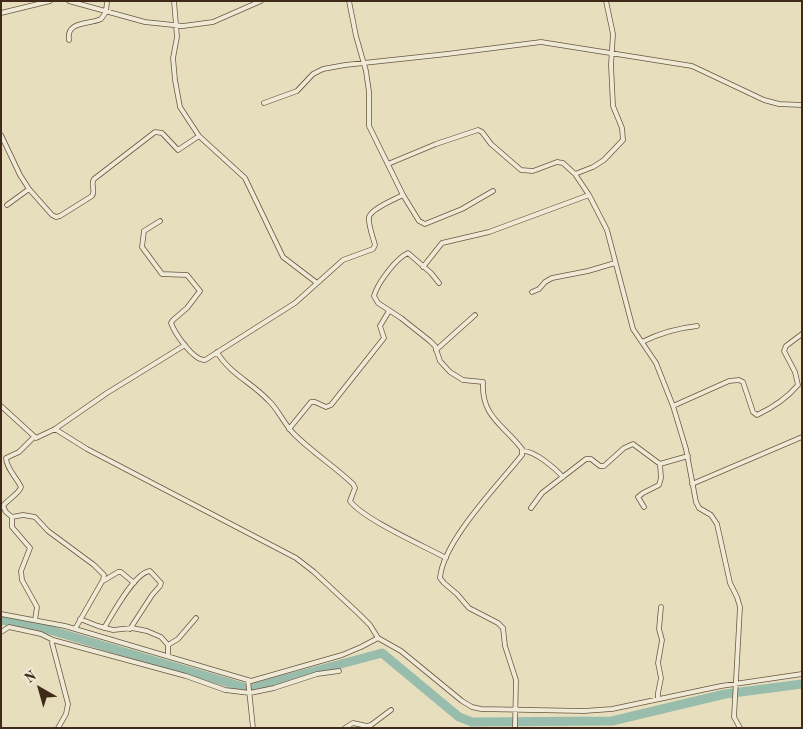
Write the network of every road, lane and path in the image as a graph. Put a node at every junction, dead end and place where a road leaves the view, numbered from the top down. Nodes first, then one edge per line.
1 (50, 1) edge
2 (69, 1) edge
3 (107, 1) edge
4 (174, 1) edge
5 (261, 1) edge
6 (349, 1) edge
7 (606, 1) edge
8 (106, 12) junction
9 (1, 13) edge
10 (176, 26) junction
11 (69, 40) dead end
12 (611, 54) junction
13 (364, 63) junction
14 (264, 103) dead end
15 (802, 105) edge
16 (1, 135) edge
17 (199, 136) junction
18 (388, 164) junction
19 (575, 174) junction
20 (29, 189) junction
21 (492, 191) dead end
22 (403, 195) junction
23 (590, 195) junction
24 (7, 205) dead end
25 (160, 221) dead end
26 (616, 263) junction
27 (423, 268) junction
28 (317, 283) junction
29 (439, 284) dead end
30 (532, 292) dead end
31 (390, 310) junction
32 (475, 314) dead end
33 (697, 326) dead end
34 (802, 334) edge
35 (642, 342) junction
36 (185, 345) junction
37 (436, 350) junction
38 (217, 352) junction
39 (1, 406) edge
40 (673, 406) junction
41 (55, 429) junction
42 (289, 429) junction
43 (802, 436) edge
44 (34, 437) junction
45 (523, 451) junction
46 (688, 456) junction
47 (660, 464) junction
48 (563, 477) junction
49 (692, 484) junction
50 (644, 507) dead end
51 (530, 508) dead end
52 (6, 512) junction
53 (1, 515) edge
54 (12, 517) junction
55 (446, 558) junction
56 (102, 582) junction
57 (134, 583) junction
58 (661, 606) dead end
59 (1, 614) edge
60 (196, 618) dead end
61 (80, 619) junction
62 (35, 620) junction
63 (104, 628) junction
64 (75, 629) junction
65 (130, 629) junction
66 (1, 632) edge
67 (378, 638) junction
68 (53, 640) junction
69 (168, 645) junction
70 (168, 656) junction
71 (339, 671) dead end
72 (802, 674) edge
73 (248, 680) junction
74 (736, 687) junction
75 (250, 693) junction
76 (658, 699) junction
77 (516, 709) junction
78 (391, 710) dead end
79 (515, 727) edge
80 (58, 728) edge
81 (253, 728) edge
82 (346, 728) edge
83 (740, 728) edge

1 - 9 street
2 - 8 street
3 - 8 street
4 - 10 street
5 - 10 street
6 - 13 street
7 - 12 street
8 - 10 street
8 - 11 street
10 - 17 street
12 - 13 street
12 - 15 street
12 - 19 street
13 - 14 street
13 - 18 street
16 - 20 street
17 - 20 street
17 - 28 street
18 - 19 street
18 - 22 street
19 - 23 street
20 - 24 street
21 - 22 street
22 - 28 street
23 - 26 street
23 - 27 street
25 - 36 street
26 - 30 street
26 - 35 street
27 - 29 street
27 - 31 street
28 - 38 street
31 - 37 street
31 - 42 street
32 - 37 street
33 - 35 street
34 - 40 street
35 - 40 street
36 - 38 street
36 - 41 street
37 - 45 street
38 - 42 street
39 - 44 street
40 - 46 street
41 - 44 street
41 - 67 street
42 - 55 street
43 - 49 street
44 - 52 street
45 - 48 street
45 - 55 street
46 - 47 street
46 - 49 street
47 - 48 street
47 - 50 street
48 - 51 street
49 - 74 street
52 - 53 street
52 - 54 street
54 - 56 street
54 - 62 street
55 - 77 street
56 - 57 street
56 - 61 street
57 - 63 street
57 - 65 street
58 - 76 street
59 - 62 street
60 - 69 street
61 - 63 street
61 - 64 street
62 - 64 street
63 - 65 street
64 - 70 street
65 - 69 street
66 - 68 street
67 - 73 street
67 - 77 street
68 - 75 street
68 - 80 street
69 - 70 street
70 - 73 street
71 - 75 street
72 - 74 street
73 - 75 street
74 - 76 street
74 - 83 street
75 - 81 street
76 - 77 street
77 - 79 street
78 - 82 street

